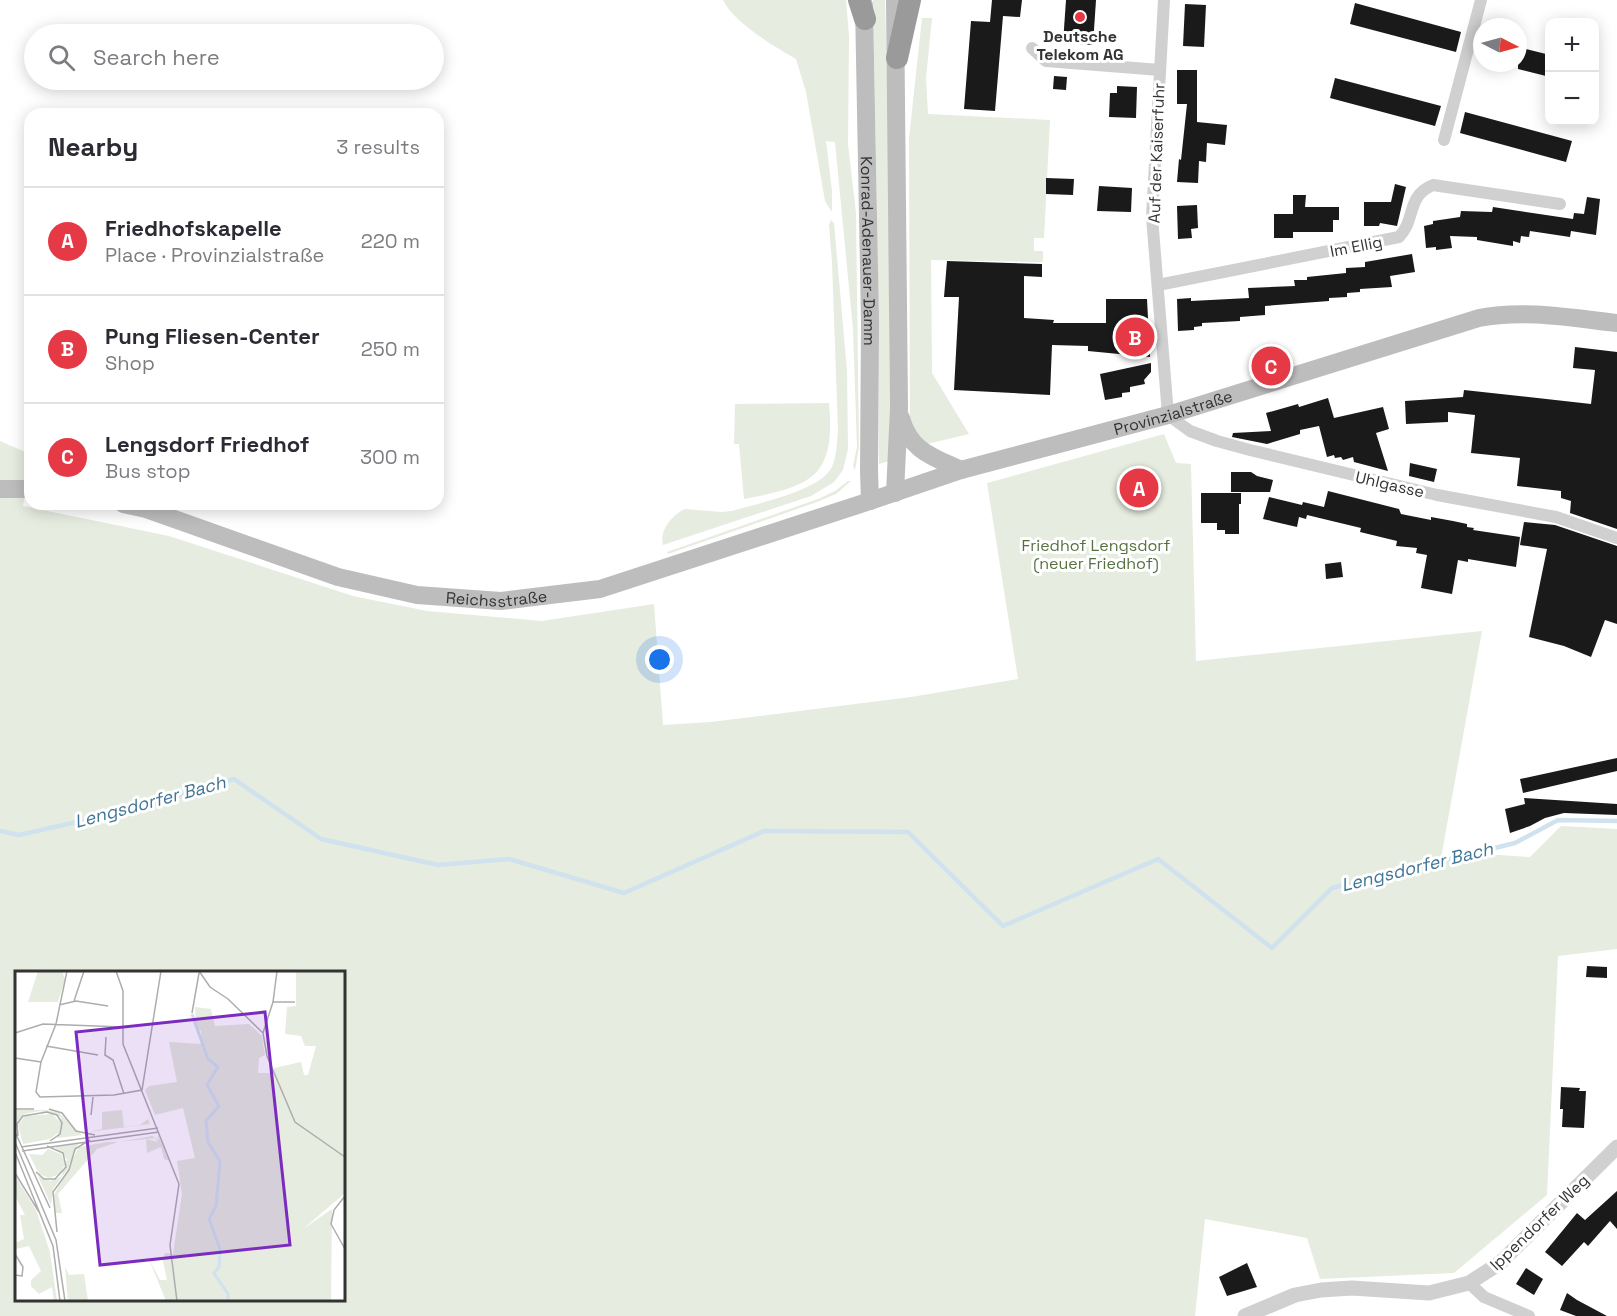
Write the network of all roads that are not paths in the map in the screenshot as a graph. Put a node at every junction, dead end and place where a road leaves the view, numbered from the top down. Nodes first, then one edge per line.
1 (895, 0) edge
2 (910, 0) edge
3 (1164, 0) edge
4 (1481, 0) edge
5 (863, 6) edge
6 (1032, 48) dead end
7 (897, 58) junction
8 (1160, 70) junction
9 (1444, 140) dead end
10 (1560, 204) dead end
11 (1158, 285) junction
12 (1617, 321) edge
13 (898, 408) junction
14 (1168, 415) junction
15 (961, 470) junction
16 (0, 489) edge
17 (24, 489) edge
18 (895, 493) junction
19 (870, 501) junction
20 (149, 510) edge
21 (1617, 538) edge
22 (1617, 1148) edge
23 (1469, 1282) junction
24 (1245, 1316) edge
25 (1529, 1316) edge

1 - 7 main road, Konrad-Adenauer-Damm
2 - 7 highway
3 - 8 street, Auf der Kaiserfuhr
4 - 9 street
5 - 19 main road, Konrad-Adenauer-Damm
6 - 8 street, Auf der Kaiserfuhr
7 - 13 main road, Konrad-Adenauer-Damm
8 - 11 street, Auf der Kaiserfuhr
10 - 11 street, Im Ellig
11 - 14 street, Auf der Kaiserfuhr
12 - 14 main road, Provinzialstraße
13 - 15 main road
13 - 18 main road, Konrad-Adenauer-Damm
14 - 15 main road, Provinzialstraße
14 - 21 street, Uhlgasse
15 - 18 main road, Provinzialstraße
16 - 17 main road
18 - 19 main road, Provinzialstraße
19 - 20 main road, Reichsstraße
22 - 23 street, Ippendorfer Weg
23 - 24 street, Ippendorfer Weg
23 - 25 street

